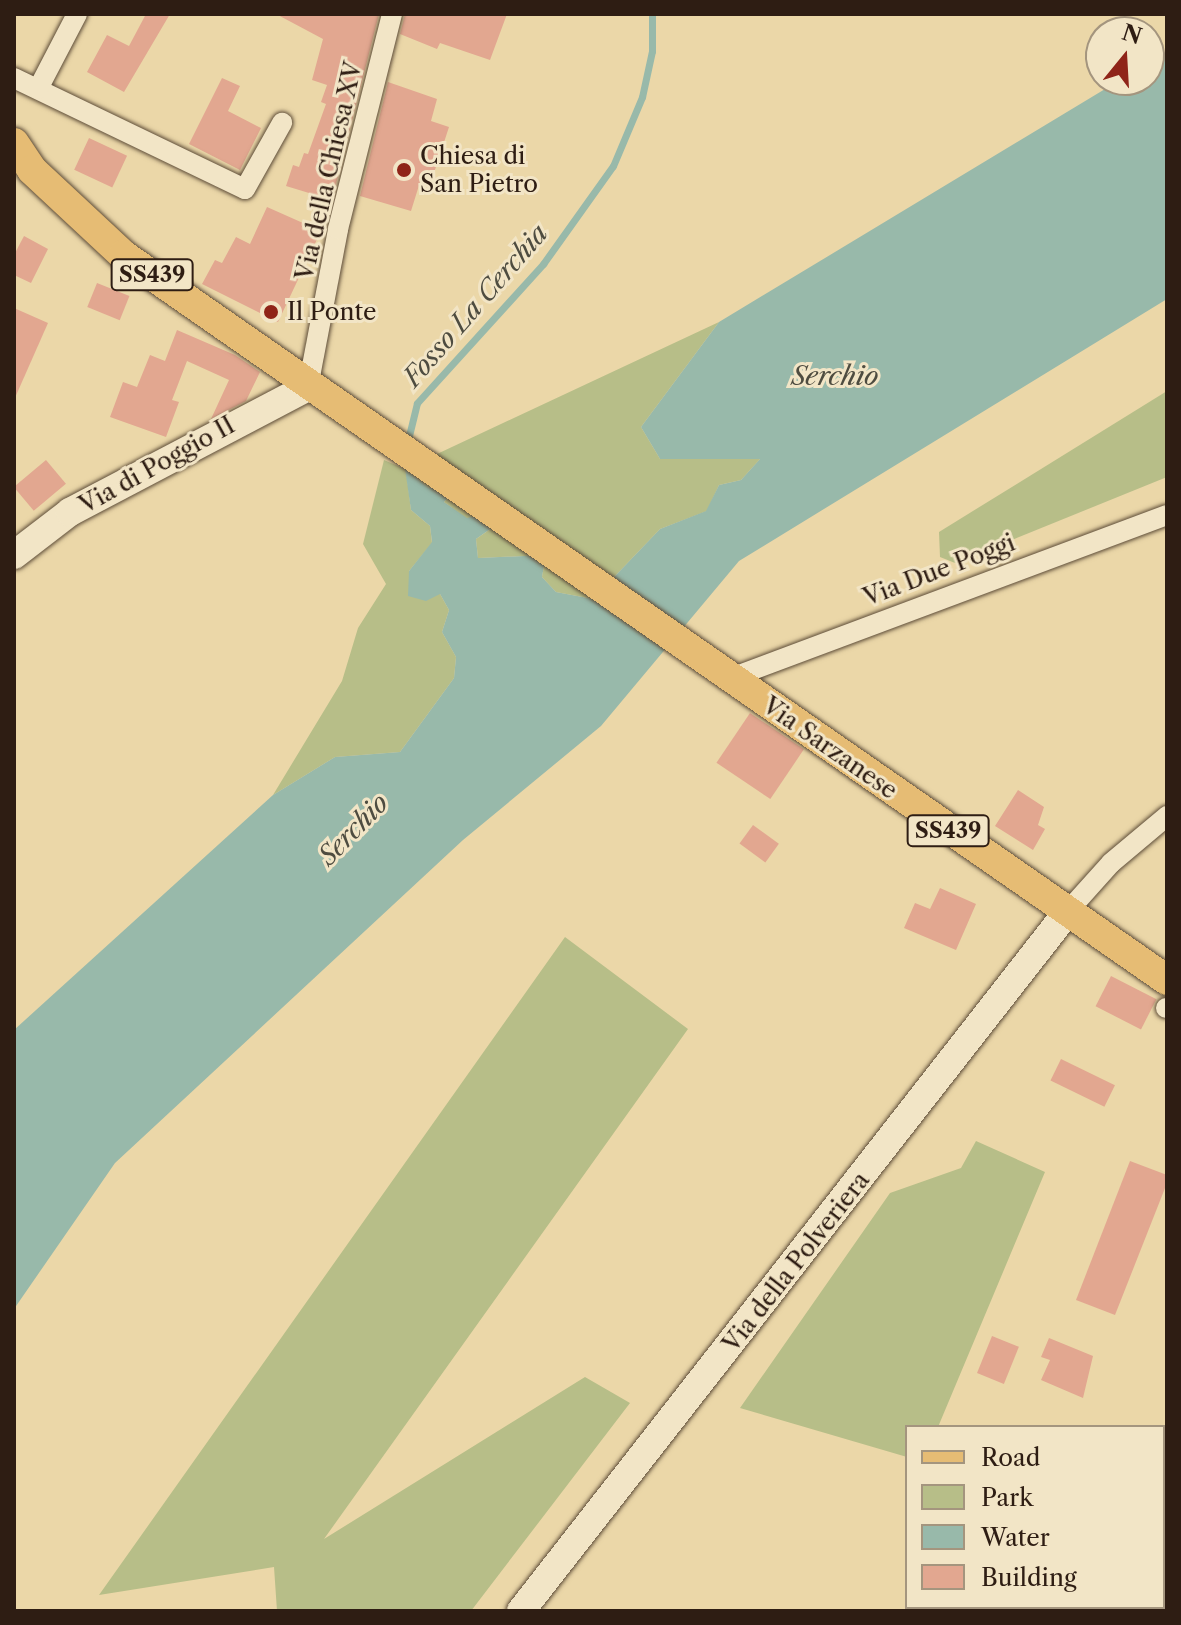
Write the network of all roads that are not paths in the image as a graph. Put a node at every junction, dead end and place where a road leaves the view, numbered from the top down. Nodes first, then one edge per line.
1 (77, 14) edge
2 (392, 14) edge
3 (14, 78) edge
4 (38, 89) junction
5 (282, 123) dead end
6 (14, 143) edge
7 (308, 387) junction
8 (1167, 515) edge
9 (14, 555) edge
10 (731, 678) junction
11 (1167, 816) edge
12 (1068, 911) junction
13 (1167, 980) edge
14 (521, 1611) edge

1 - 4 street
2 - 7 street, Via della Chiesa XV
3 - 4 street
4 - 5 street
6 - 7 main road, SS439
7 - 9 street, Via di Poggio II
7 - 10 main road, SS439
8 - 10 street, Via Due Poggi
10 - 12 main road, Via Sarzanese / SS439
11 - 12 street
12 - 13 main road, Via Sarzanese / SS439
12 - 14 street, Via della Polveriera

